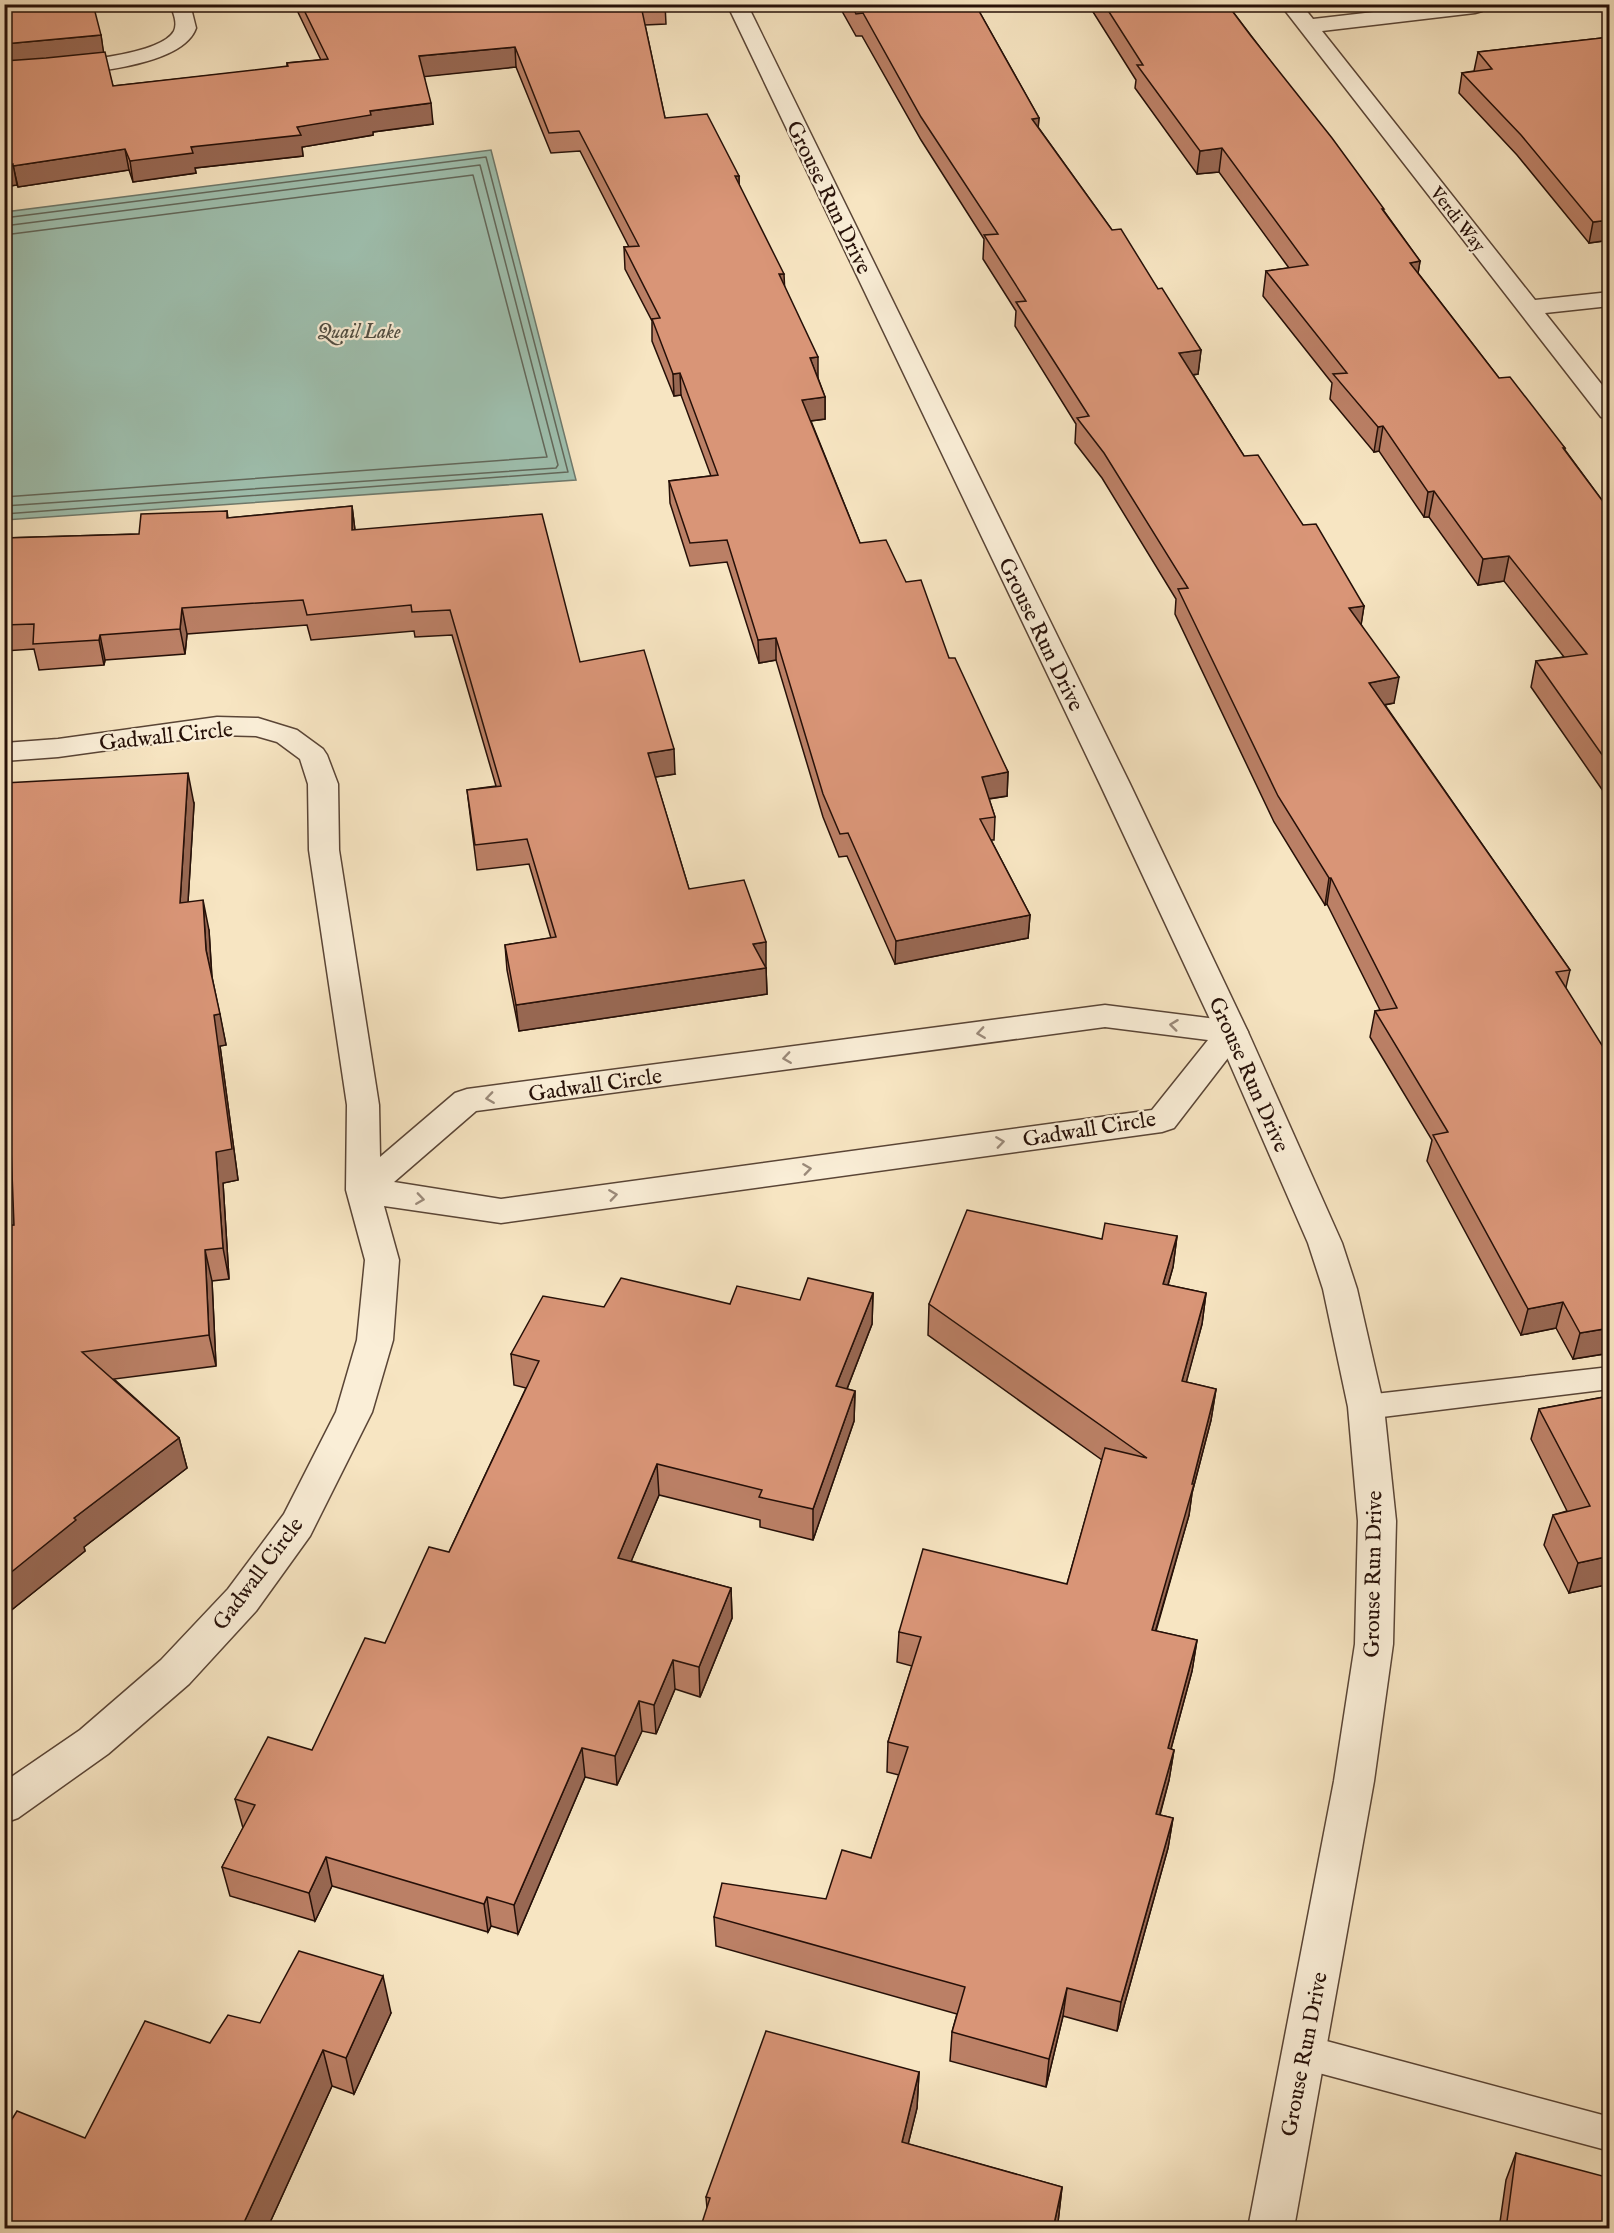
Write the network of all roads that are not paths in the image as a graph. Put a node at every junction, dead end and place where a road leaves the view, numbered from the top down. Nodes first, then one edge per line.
1 (180, 4) edge
2 (737, 4) edge
3 (1290, 4) edge
4 (1474, 7) dead end
5 (1307, 26) junction
6 (4, 73) edge
7 (1610, 299) edge
8 (1529, 308) junction
9 (1610, 412) edge
10 (4, 752) edge
11 (1232, 1032) junction
12 (363, 1190) junction
13 (1610, 1378) edge
14 (1366, 1407) junction
15 (4, 1805) edge
16 (1304, 2052) junction
17 (1610, 2134) edge
18 (1271, 2229) edge

1 - 6 street
2 - 11 street, Grouse Run Drive
3 - 5 street, Verdi Way
4 - 5 street
5 - 8 street, Verdi Way
7 - 8 street
8 - 9 street, Verdi Way
10 - 12 street, Gadwall Circle
11 -> 12 street, Gadwall Circle
12 -> 11 street, Gadwall Circle
11 - 14 street, Grouse Run Drive
12 - 15 street, Gadwall Circle
13 - 14 lane
14 - 16 street, Grouse Run Drive
16 - 17 lane
16 - 18 street, Grouse Run Drive

